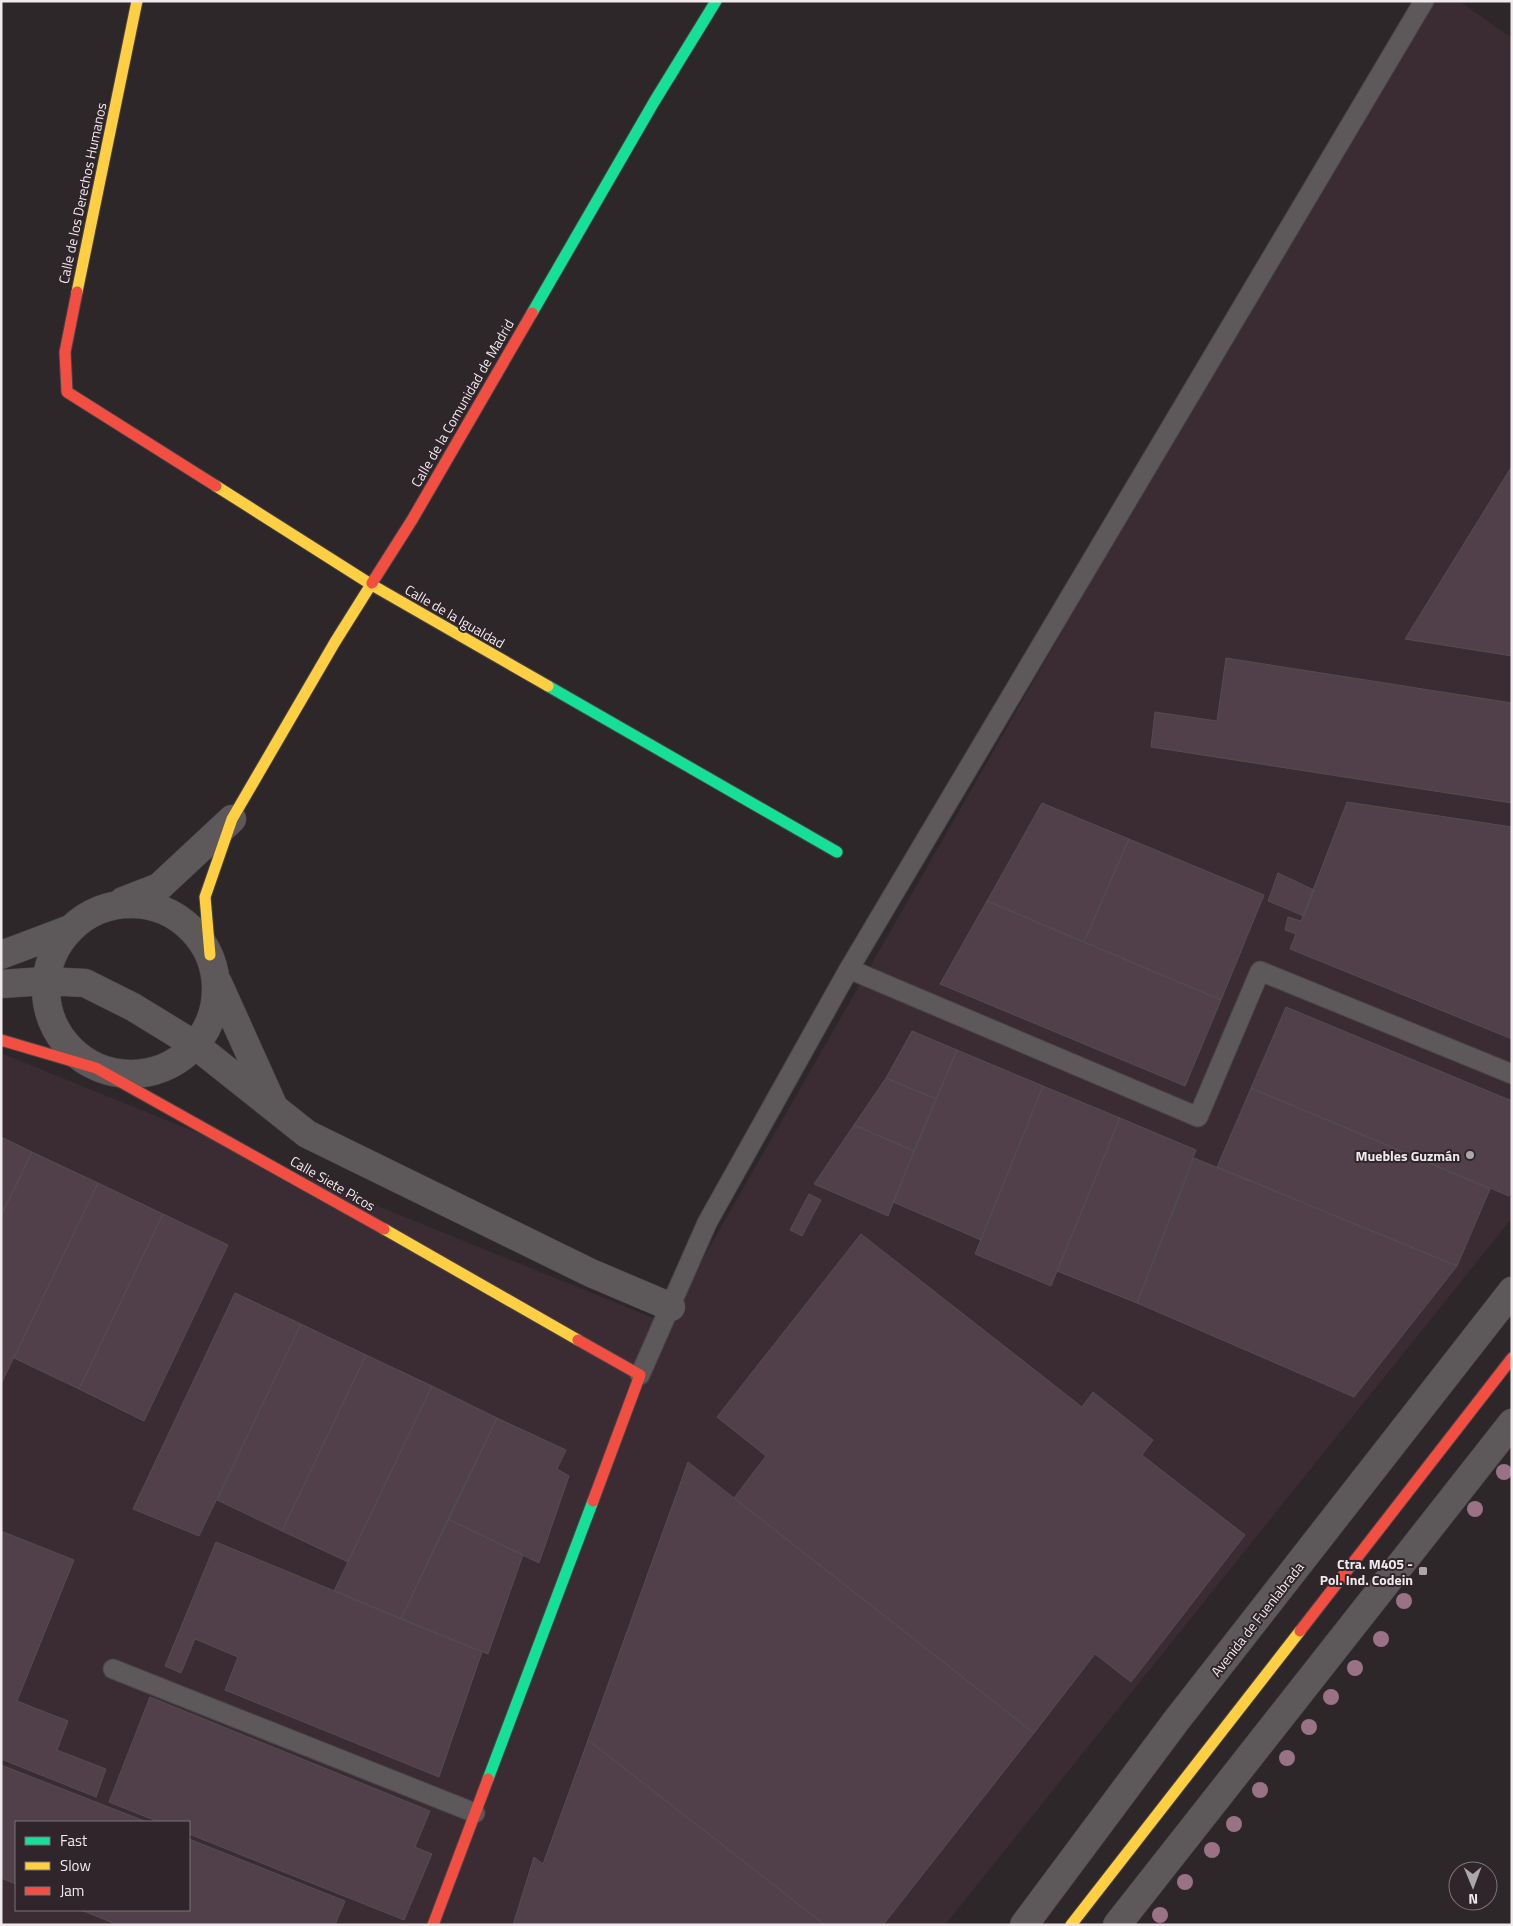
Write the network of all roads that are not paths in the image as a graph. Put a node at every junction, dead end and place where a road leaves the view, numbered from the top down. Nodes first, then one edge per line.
1 (137, 1) edge
2 (716, 1) edge
3 (1424, 1) edge
4 (67, 392) joint
5 (372, 585) junction
6 (232, 820) junction
7 (837, 852) dead end
8 (111, 906) junction
9 (70, 928) junction
10 (1, 956) edge
11 (213, 967) junction
12 (849, 969) junction
13 (45, 982) junction
14 (1, 984) edge
15 (1, 1040) edge
16 (195, 1045) junction
17 (96, 1068) junction
18 (1512, 1074) edge
19 (274, 1107) junction
20 (1512, 1291) edge
21 (671, 1307) junction
22 (1512, 1358) edge
23 (640, 1375) junction
24 (1512, 1424) edge
25 (113, 1669) dead end
26 (475, 1813) junction
27 (433, 1925) edge
28 (1024, 1925) edge
29 (1071, 1925) edge
30 (1117, 1925) edge

1 - 4 street, Calle de los Derechos Humanos
2 - 5 street, Calle de la Comunidad de Madrid
3 - 12 lane
4 - 5 street, Calle de la Igualdad
5 - 6 street, Calle de la Comunidad de Madrid
5 - 7 street, Calle de la Igualdad
6 - 8 street
6 - 11 street, Calle de la Comunidad de Madrid
8 - 9 street
8 - 11 street
9 - 10 street
9 - 13 street
11 - 16 street
11 - 19 street
12 - 18 lane
12 - 21 lane
13 - 14 street
13 - 16 street
13 - 17 street
15 - 17 street, Calle Siete Picos
16 - 17 street
16 - 19 street
17 - 23 street, Calle Siete Picos
19 - 21 street
20 - 28 street, Avenida de Fuenlabrada
21 - 23 lane
22 - 29 street
23 - 26 street
24 - 30 street
25 - 26 lane
26 - 27 street

